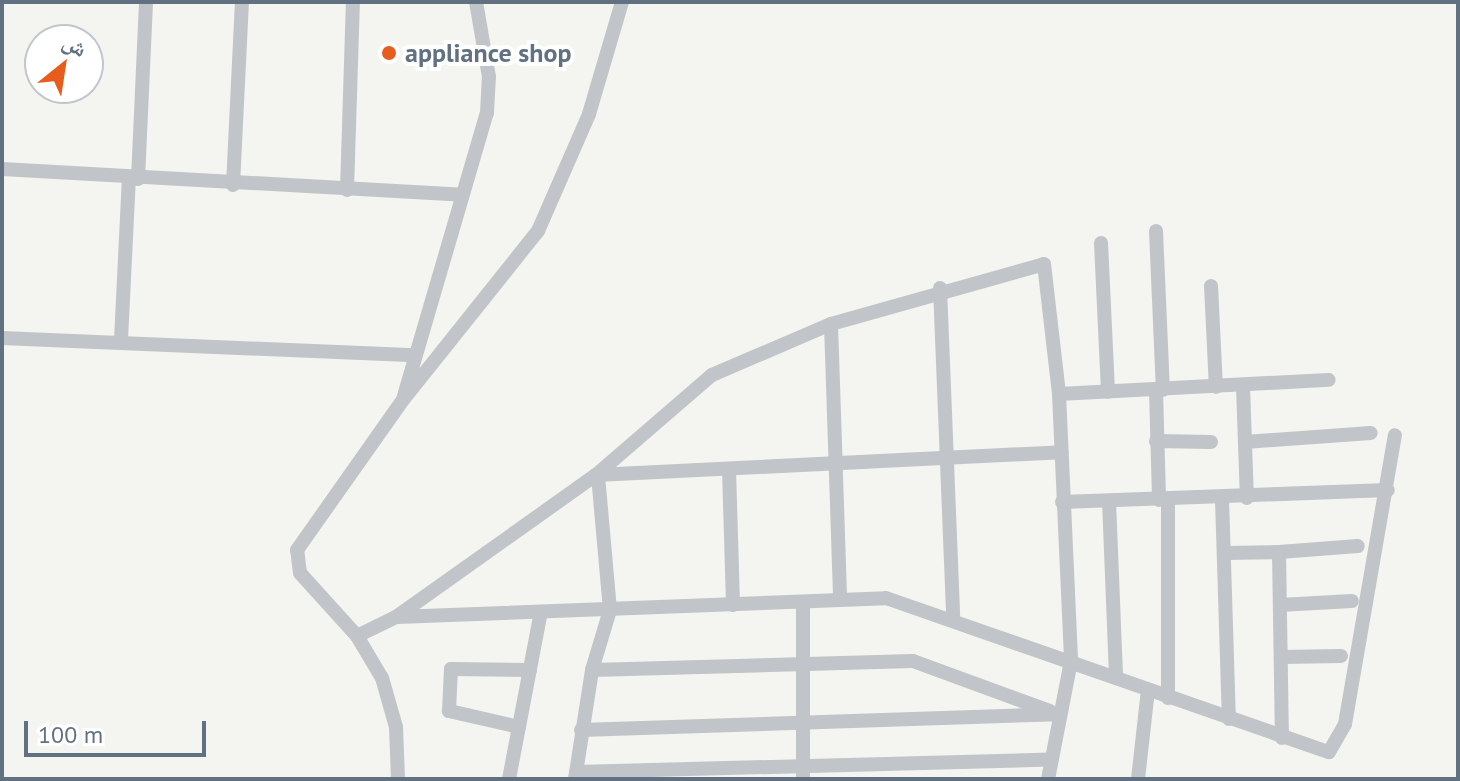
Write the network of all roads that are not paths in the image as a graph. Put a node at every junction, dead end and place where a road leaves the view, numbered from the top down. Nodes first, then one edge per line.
1 (146, 2) edge
2 (242, 2) edge
3 (353, 2) edge
4 (476, 2) edge
5 (622, 2) edge
6 (2, 169) edge
7 (134, 178) junction
8 (233, 185) junction
9 (347, 190) junction
10 (462, 195) junction
11 (1156, 231) dead end
12 (1101, 243) dead end
13 (1211, 286) dead end
14 (940, 288) junction
15 (831, 324) junction
16 (2, 338) edge
17 (121, 340) junction
18 (415, 355) junction
19 (1329, 380) dead end
20 (1243, 386) junction
21 (1216, 387) junction
22 (1159, 390) junction
23 (1108, 392) junction
24 (1059, 394) junction
25 (403, 400) junction
26 (1371, 433) dead end
27 (1395, 435) dead end
28 (1156, 441) junction
29 (1211, 442) dead end
30 (1245, 442) junction
31 (1061, 452) junction
32 (944, 457) junction
33 (835, 463) junction
34 (729, 469) junction
35 (597, 475) junction
36 (1388, 490) junction
37 (1247, 498) junction
38 (1222, 499) junction
39 (1164, 500) junction
40 (1109, 501) junction
41 (1062, 502) junction
42 (1358, 546) dead end
43 (1279, 552) junction
44 (1224, 553) junction
45 (840, 600) junction
46 (1352, 601) dead end
47 (803, 602) junction
48 (733, 605) junction
49 (1280, 605) junction
50 (610, 610) junction
51 (541, 612) junction
52 (953, 615) junction
53 (396, 617) junction
54 (357, 636) junction
55 (1341, 656) dead end
56 (1281, 657) junction
57 (1071, 661) junction
58 (803, 667) junction
59 (530, 670) junction
60 (592, 670) junction
61 (1116, 678) junction
62 (1148, 690) junction
63 (1168, 698) junction
64 (1058, 714) junction
65 (1229, 719) junction
66 (803, 720) junction
67 (519, 727) junction
68 (581, 730) junction
69 (1282, 738) junction
70 (1050, 760) junction
71 (803, 772) edge
72 (575, 775) edge
73 (398, 779) edge
74 (509, 779) edge
75 (1048, 779) edge
76 (1138, 779) edge

1 - 7 street
2 - 8 street
3 - 9 street
4 - 10 street
5 - 25 street
6 - 7 street
7 - 8 street
7 - 17 street
8 - 9 street
9 - 10 street
10 - 18 street
11 - 22 street
12 - 23 street
13 - 21 street
14 - 15 street
14 - 24 street
14 - 32 street
15 - 33 street
15 - 35 street
16 - 17 street
17 - 18 street
18 - 25 street
19 - 20 street
20 - 21 street
20 - 30 street
21 - 22 street
22 - 23 street
22 - 28 street
23 - 24 street
24 - 31 street
25 - 54 street
26 - 30 street
27 - 36 street
28 - 29 street
28 - 39 street
30 - 37 street
31 - 32 street
31 - 41 street
32 - 33 street
32 - 52 street
33 - 34 street
33 - 45 street
34 - 35 street
34 - 48 street
35 - 50 street
35 - 53 street
36 - 37 street
36 - 69 street
37 - 38 street
38 - 39 street
38 - 44 street
39 - 40 street
39 - 63 street
40 - 41 street
40 - 61 street
41 - 57 street
42 - 43 street
43 - 44 street
43 - 49 street
44 - 65 street
45 - 47 street
45 - 52 street
46 - 49 street
47 - 48 street
47 - 58 street
48 - 50 street
49 - 56 street
50 - 51 street
50 - 60 street
51 - 53 street
51 - 59 street
52 - 57 street
53 - 54 street
54 - 73 street
55 - 56 street
56 - 69 street
57 - 61 street
57 - 64 street
58 - 60 street
58 - 64 street
58 - 66 street
59 - 67 street
59 - 67 street
60 - 68 street
61 - 62 street
62 - 63 street
62 - 76 street
63 - 65 street
64 - 66 street
64 - 70 street
65 - 69 street
66 - 68 street
66 - 71 street
67 - 74 street
68 - 72 street
70 - 71 street
70 - 75 street
71 - 72 street

